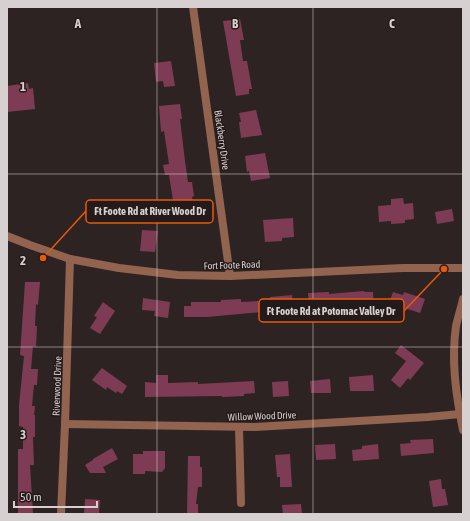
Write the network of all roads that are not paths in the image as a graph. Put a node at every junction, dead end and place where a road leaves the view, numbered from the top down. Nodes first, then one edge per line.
1 (194, 7) edge
2 (7, 236) edge
3 (70, 259) junction
4 (463, 268) edge
5 (230, 276) junction
6 (463, 299) edge
7 (460, 414) junction
8 (66, 424) junction
9 (239, 428) junction
10 (463, 430) edge
11 (241, 503) dead end
12 (61, 514) edge

1 - 5 street, Blackberry Drive
2 - 3 street, Fort Foote Road
3 - 5 street, Fort Foote Road
3 - 8 street, Riverwood Drive
4 - 5 street, Fort Foote Road
6 - 7 street
7 - 9 street, Willow Wood Drive
7 - 10 street
8 - 9 street, Willow Wood Drive
8 - 12 street, Riverwood Drive
9 - 11 street

